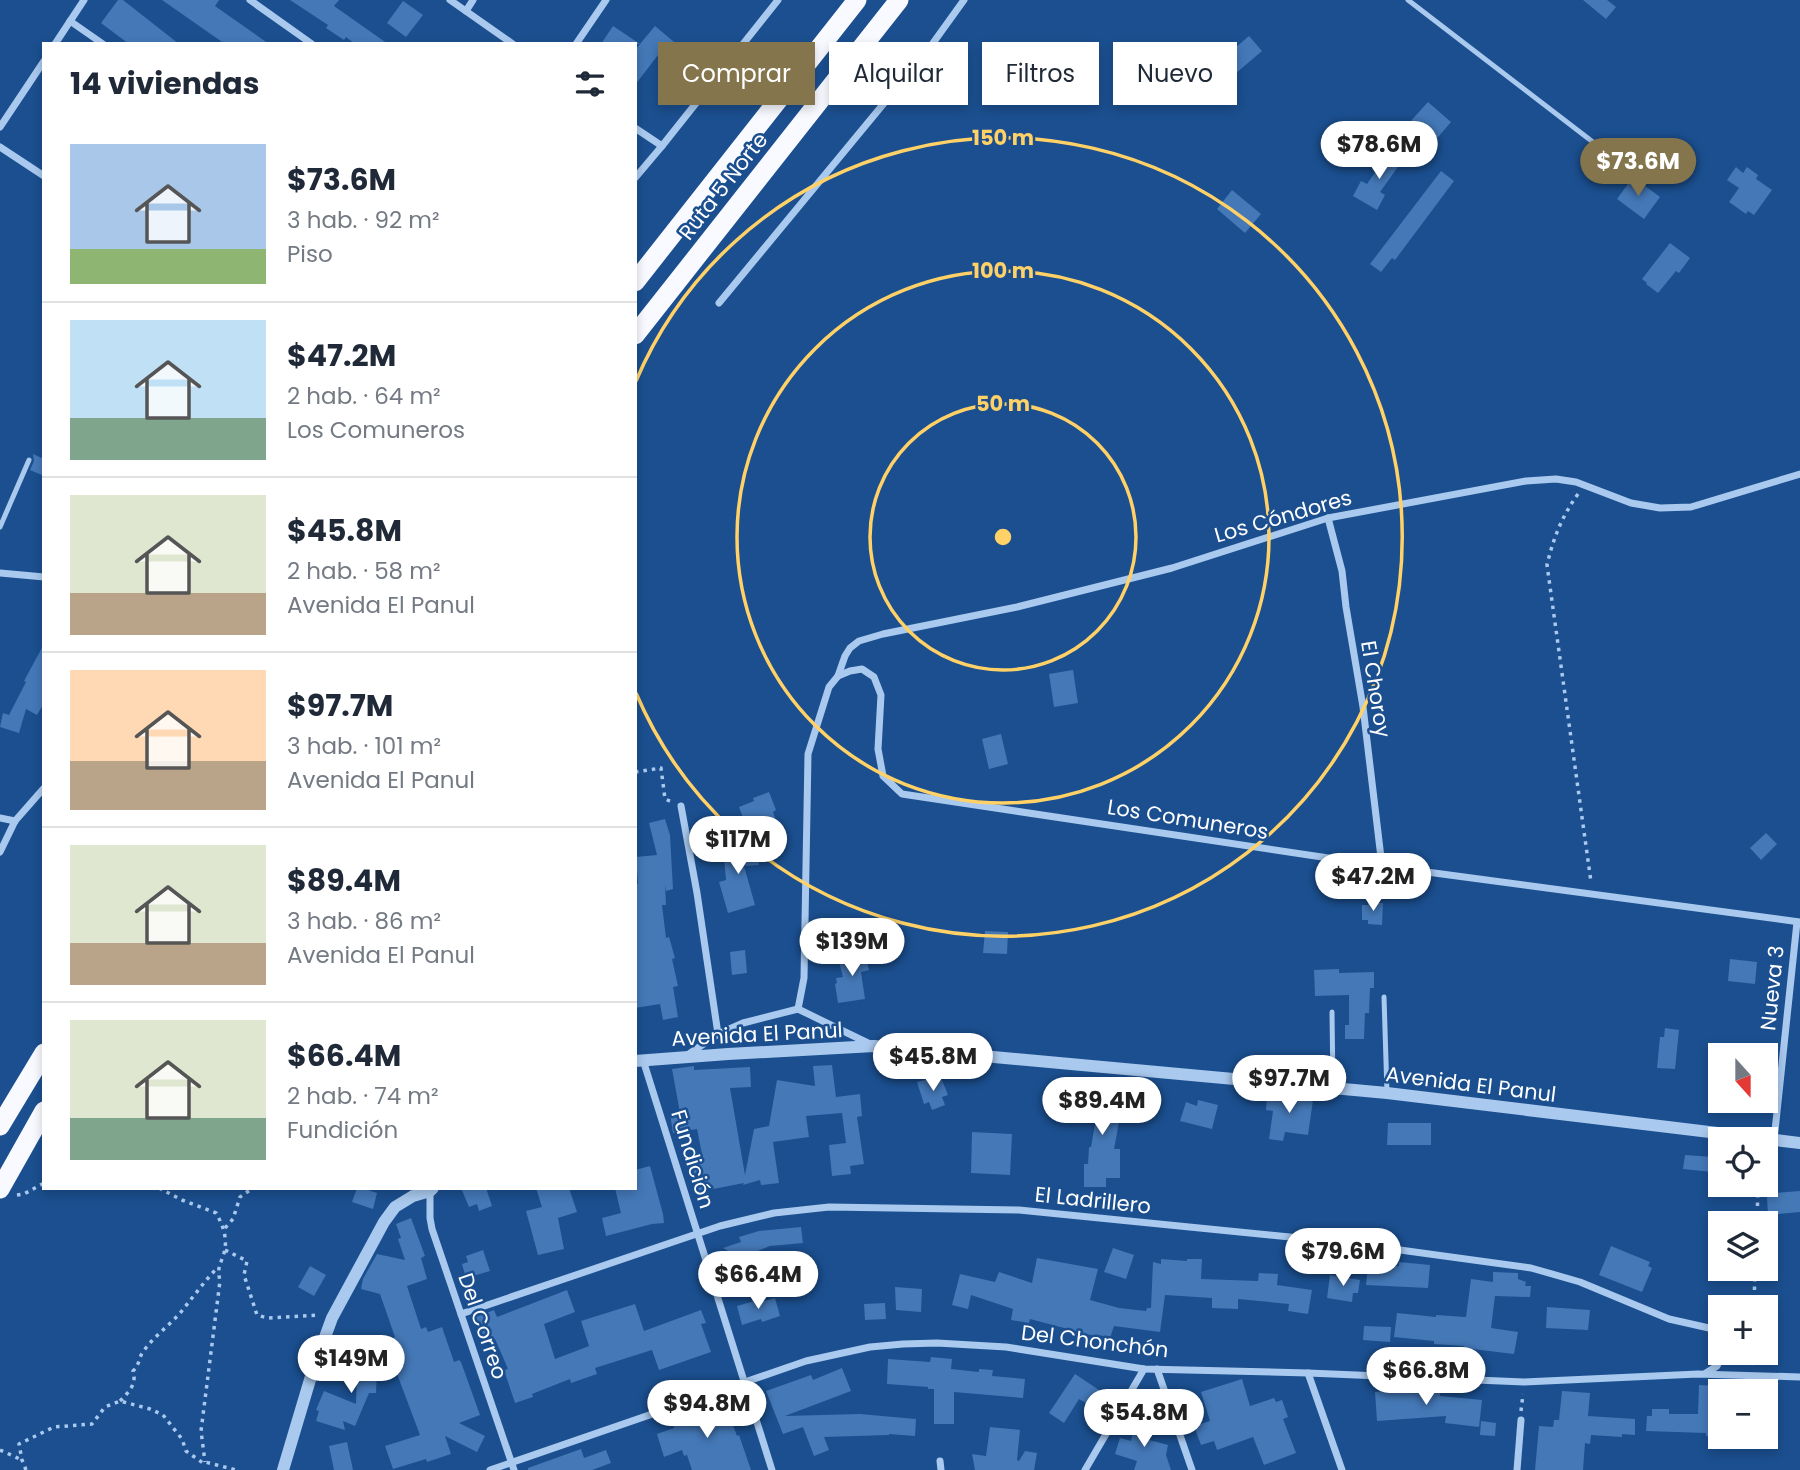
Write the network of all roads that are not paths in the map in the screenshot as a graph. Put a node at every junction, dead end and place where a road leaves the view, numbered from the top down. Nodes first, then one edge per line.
1 (85, 0) edge
2 (250, 0) edge
3 (450, 0) edge
4 (473, 0) edge
5 (606, 0) edge
6 (778, 0) edge
7 (857, 0) edge
8 (900, 0) edge
9 (964, 0) edge
10 (1408, 0) edge
11 (466, 11) junction
12 (71, 21) junction
13 (56, 42) edge
14 (100, 42) edge
15 (309, 42) edge
16 (510, 42) edge
17 (577, 42) edge
18 (42, 64) edge
19 (0, 127) edge
20 (637, 129) edge
21 (663, 146) junction
22 (0, 147) edge
23 (1602, 149) dead end
24 (42, 175) edge
25 (637, 176) edge
26 (637, 279) edge
27 (719, 303) dead end
28 (637, 332) edge
29 (29, 460) dead end
30 (1800, 474) edge
31 (1328, 518) junction
32 (0, 527) edge
33 (0, 573) edge
34 (42, 577) edge
35 (838, 676) junction
36 (42, 790) edge
37 (681, 806) road end
38 (0, 818) edge
39 (15, 821) junction
40 (0, 852) edge
41 (1382, 866) junction
42 (1798, 922) edge
43 (1384, 997) dead end
44 (798, 1009) junction
45 (1332, 1012) dead end
46 (718, 1034) junction
47 (874, 1046) junction
48 (42, 1056) edge
49 (685, 1057) junction
50 (639, 1061) edge
51 (1333, 1088) junction
52 (1387, 1093) junction
53 (42, 1115) edge
54 (0, 1126) edge
55 (1775, 1127) edge
56 (1708, 1132) edge
57 (1778, 1140) edge
58 (1800, 1143) edge
59 (431, 1190) edge
60 (6, 1193) edge
61 (698, 1234) junction
62 (461, 1314) junction
63 (1708, 1328) edge
64 (1716, 1365) edge
65 (1157, 1368) junction
66 (1144, 1369) junction
67 (1308, 1373) junction
68 (1698, 1374) junction
69 (1800, 1377) edge
70 (744, 1382) junction
71 (1521, 1420) road end
72 (513, 1467) edge
73 (283, 1470) edge
74 (490, 1470) edge
75 (772, 1470) edge
76 (1084, 1470) edge
77 (1192, 1470) edge
78 (1342, 1470) edge
79 (1517, 1470) edge

1 - 12 street
2 - 15 street
3 - 11 street
4 - 11 street
5 - 17 street
6 - 21 street
7 - 26 highway, Ruta 5 Norte
8 - 28 highway, Ruta 5 Norte
9 - 27 street
10 - 23 lane
11 - 16 street
12 - 13 street
12 - 14 street
18 - 19 street
20 - 21 street
21 - 25 street
22 - 24 street
29 - 32 lane
30 - 31 street, Los Cóndores
31 - 35 street, Los Cóndores
31 - 41 street, El Choroy
33 - 34 street
35 - 41 street, Los Comuneros
35 - 44 street
36 - 39 street
37 - 46 street
38 - 39 street
39 - 40 street
41 - 42 street, Los Comuneros
42 - 55 street, Nueva 3
43 - 52 lane
44 - 46 street
44 - 47 street
45 - 51 lane
46 - 49 street
47 - 49 street, Avenida El Panul
47 - 51 street, Avenida El Panul
48 - 54 highway
49 - 50 street, Avenida El Panul
50 - 61 street, Fundición
51 - 52 street, Avenida El Panul
52 - 56 street, Avenida El Panul
53 - 60 highway
57 - 58 street, Avenida El Panul
59 - 62 street, Del Correo
59 - 73 street
61 - 62 street, El Ladrillero
61 - 63 street, El Ladrillero
61 - 70 street, Fundición
62 - 72 street, Del Correo
64 - 68 street
65 - 66 street, Del Chonchón
65 - 67 street, Del Chonchón
65 - 77 street
66 - 70 street, Del Chonchón
66 - 76 street
67 - 68 street, Del Chonchón
67 - 78 street
68 - 69 street, Del Chonchón
70 - 72 street, Del Chonchón
70 - 75 street, Fundición
71 - 79 street
72 - 74 street, Del Chonchón

